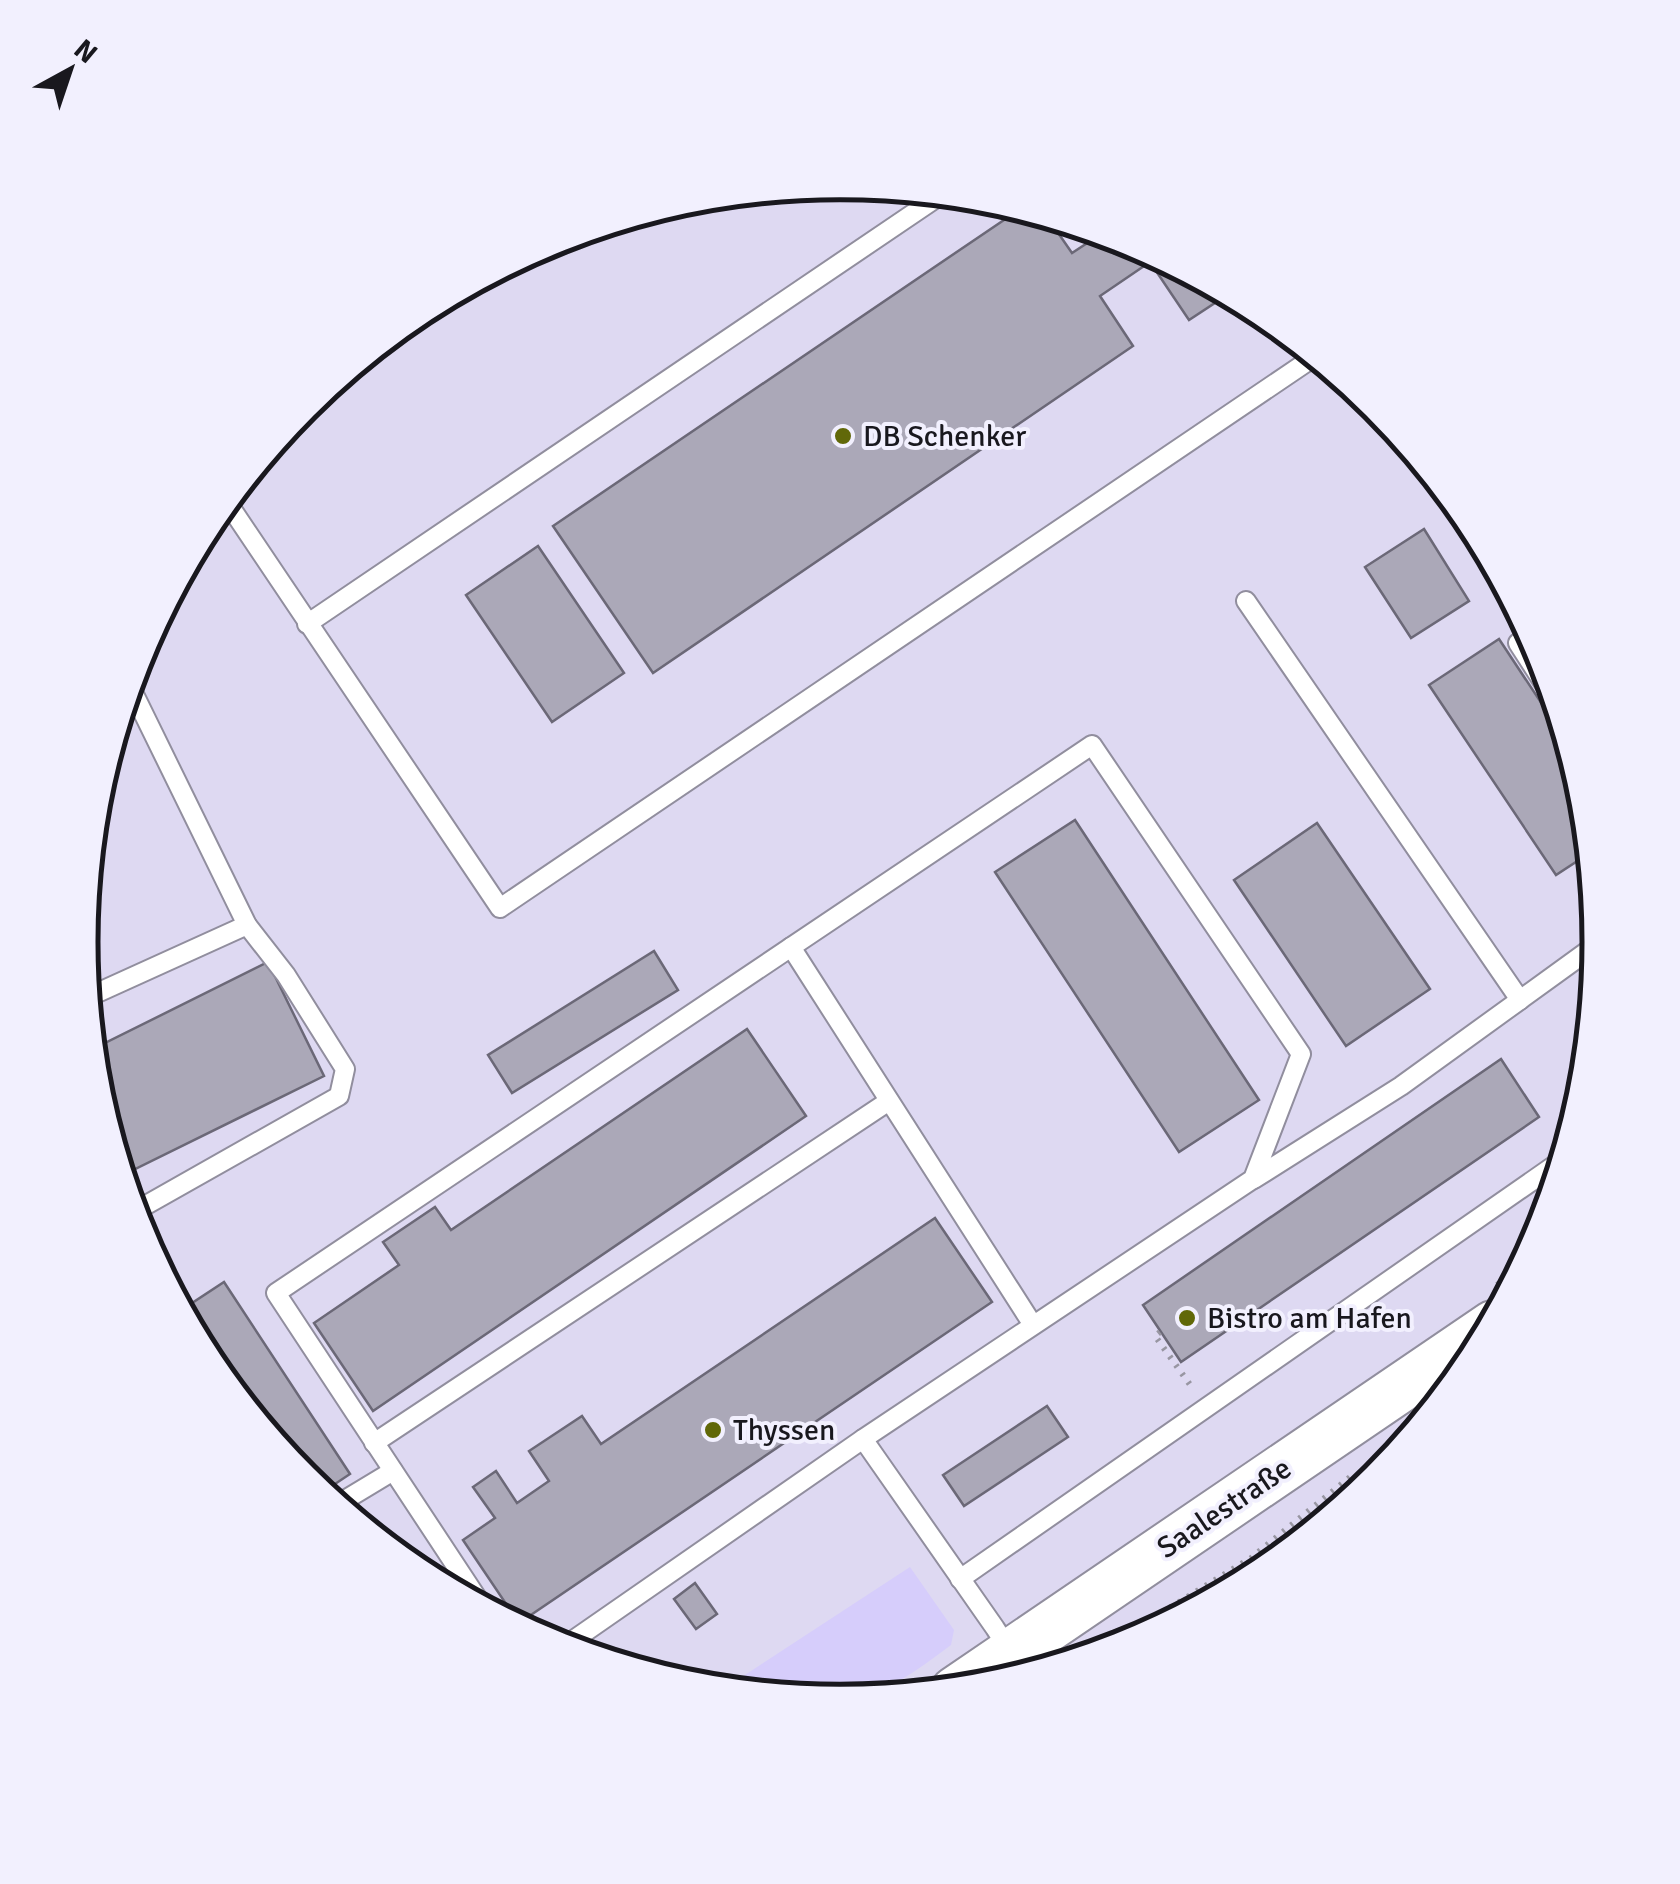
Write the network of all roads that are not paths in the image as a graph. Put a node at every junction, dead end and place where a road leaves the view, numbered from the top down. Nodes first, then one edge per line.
1 (926, 205) edge
2 (1305, 363) edge
3 (234, 513) edge
4 (1246, 602) dead end
5 (307, 624) junction
6 (1518, 643) dead end
7 (1522, 649) edge
8 (138, 702) edge
9 (247, 925) junction
10 (791, 946) junction
11 (1582, 955) edge
12 (99, 992) edge
13 (1520, 1000) junction
14 (890, 1101) junction
15 (1546, 1171) edge
16 (1253, 1179) junction
17 (146, 1205) edge
18 (1033, 1326) junction
19 (1462, 1347) edge
20 (863, 1440) junction
21 (374, 1442) junction
22 (393, 1471) junction
23 (348, 1498) edge
24 (960, 1579) junction
25 (468, 1584) edge
26 (579, 1637) edge
27 (1021, 1662) edge
28 (1015, 1663) edge

1 - 5 lane
2 - 5 lane
3 - 5 lane
4 - 13 lane
6 - 7 lane
8 - 9 lane
9 - 12 lane
9 - 17 lane
10 - 14 lane
10 - 16 lane
10 - 21 lane
11 - 13 lane
13 - 16 lane
14 - 18 lane
14 - 21 lane
15 - 24 lane
16 - 18 lane
18 - 20 lane
19 - 27 main road, Saalestraße
20 - 24 lane
20 - 26 lane
21 - 22 lane
22 - 23 lane
22 - 25 lane
24 - 28 lane

